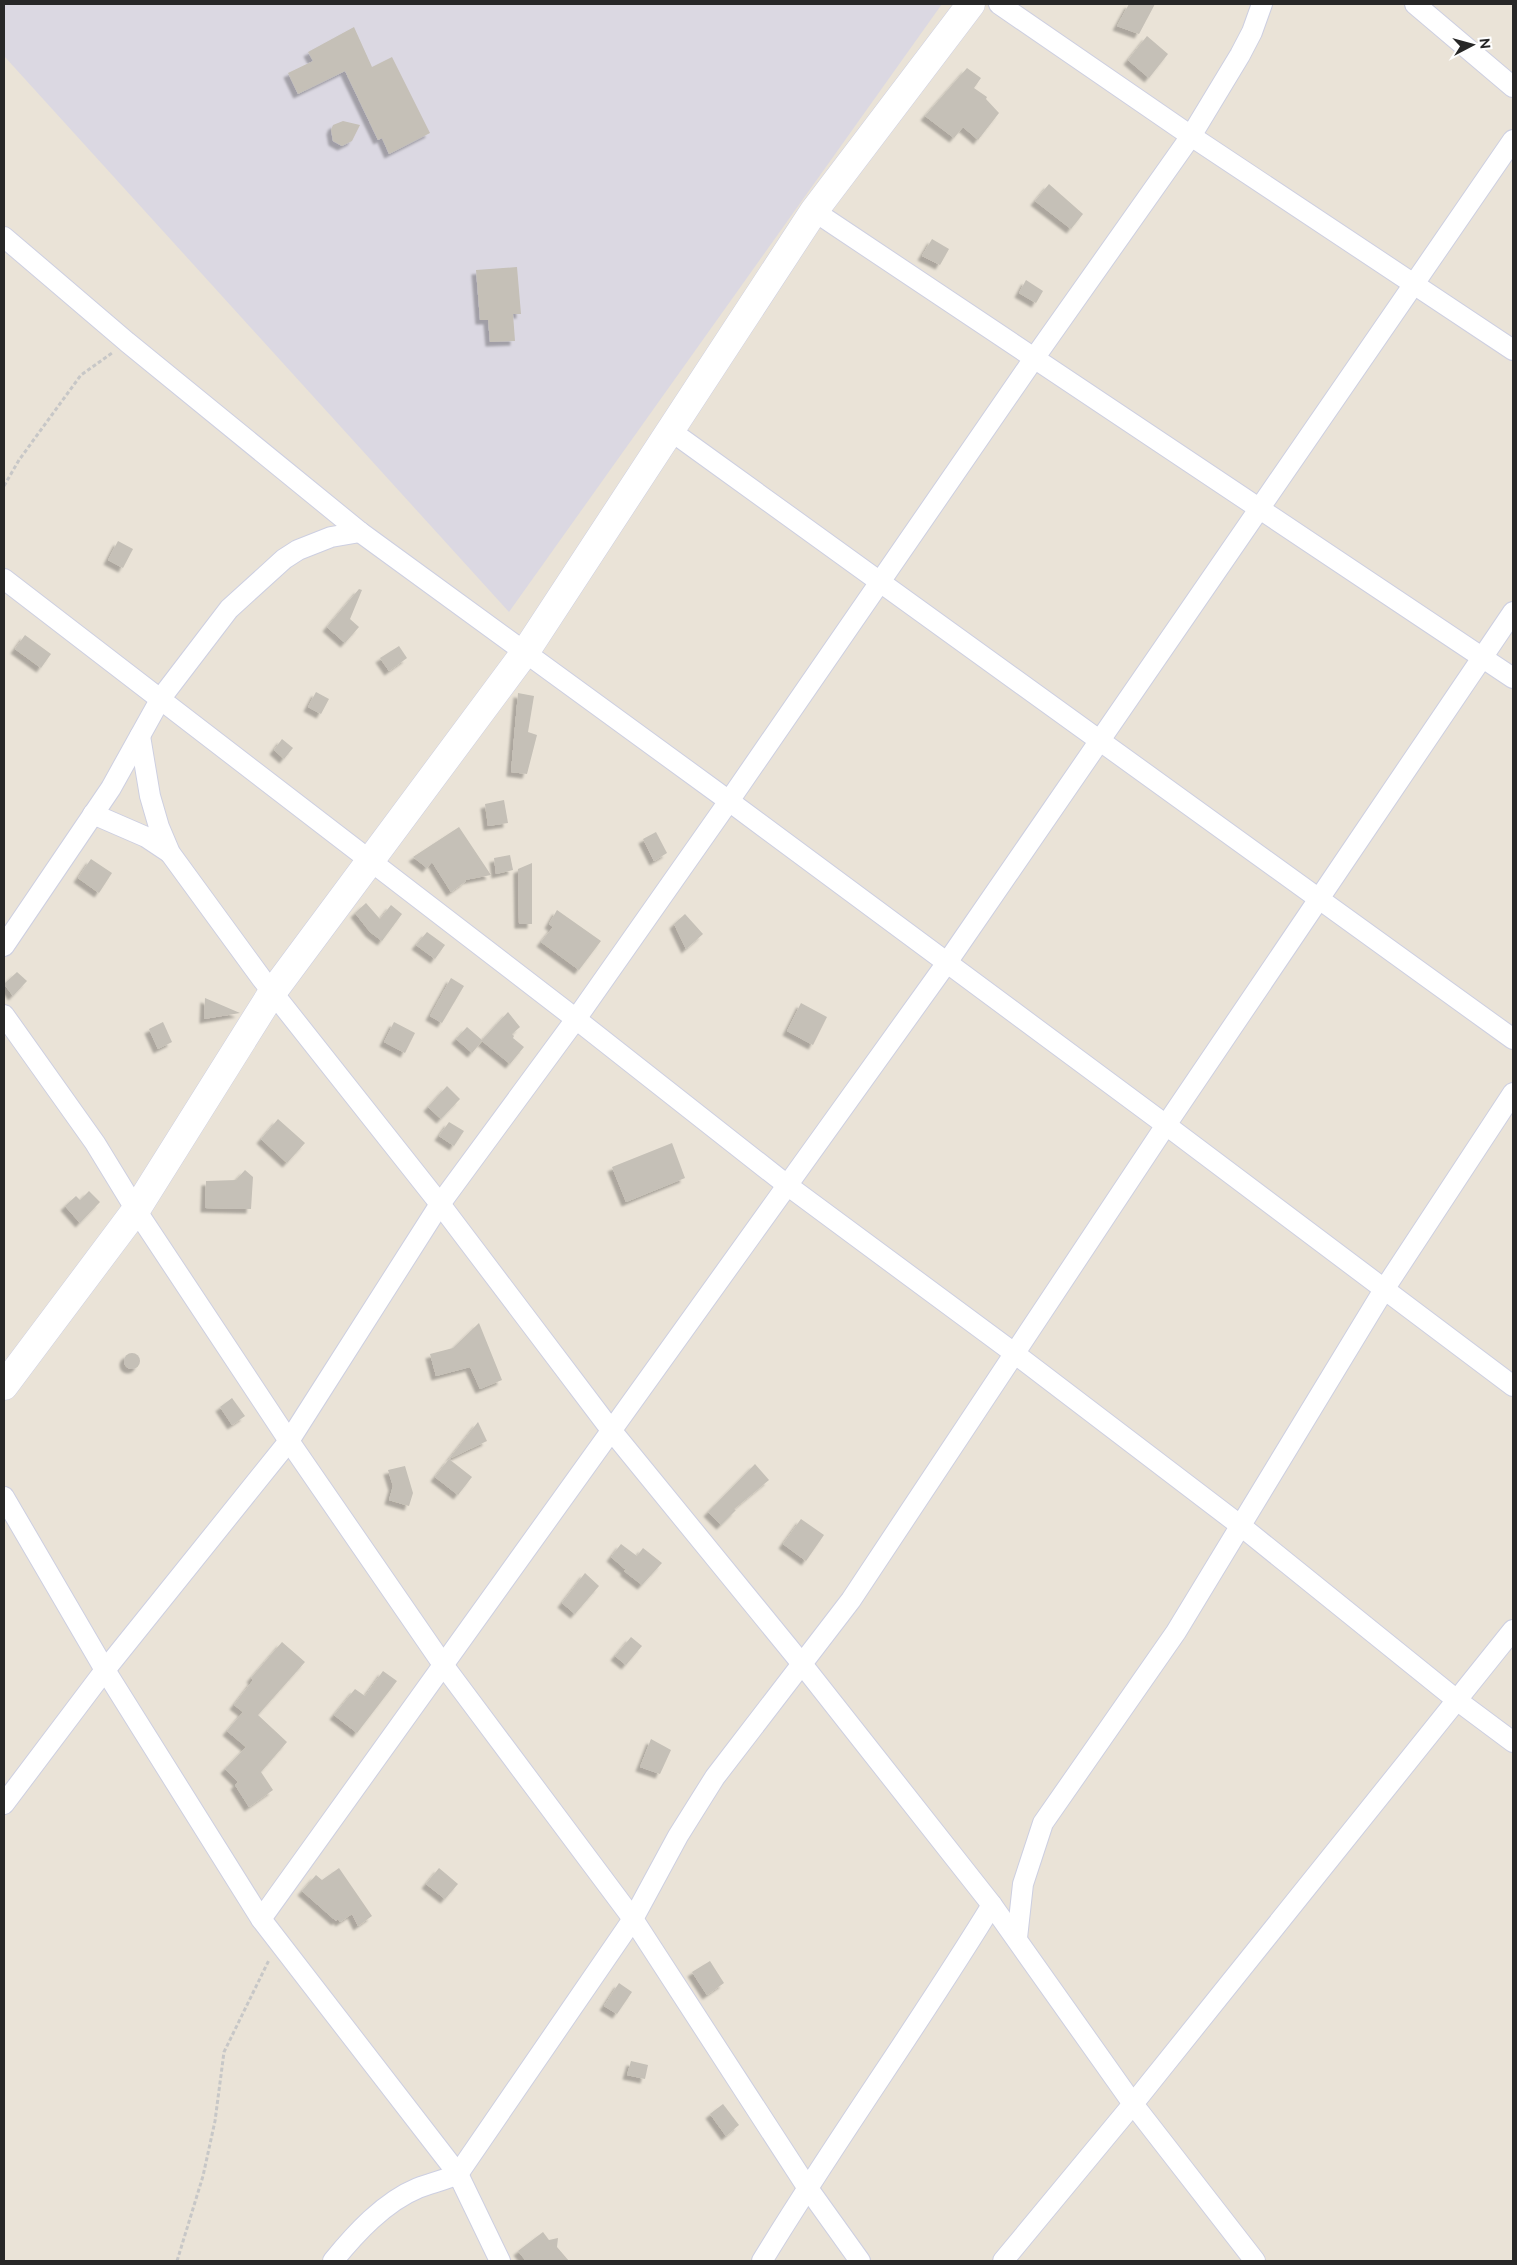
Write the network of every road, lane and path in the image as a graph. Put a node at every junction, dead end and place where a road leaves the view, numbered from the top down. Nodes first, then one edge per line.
1 (971, 4) edge
2 (999, 4) edge
3 (1262, 4) edge
4 (1415, 4) edge
5 (1513, 87) edge
6 (1191, 136) junction
7 (1513, 140) edge
8 (814, 211) junction
9 (4, 237) edge
10 (1414, 284) junction
11 (127, 342) junction
12 (1513, 350) edge
13 (1035, 357) junction
14 (671, 431) junction
15 (4, 486) edge
16 (1260, 507) junction
17 (360, 532) junction
18 (4, 579) edge
19 (879, 580) junction
20 (1513, 612) edge
21 (526, 651) junction
22 (1483, 657) junction
23 (1513, 678) edge
24 (161, 698) junction
25 (140, 736) junction
26 (1100, 740) junction
27 (729, 801) junction
28 (93, 814) junction
29 (170, 853) junction
30 (370, 861) junction
31 (1320, 899) junction
32 (4, 946) edge
33 (946, 964) junction
34 (272, 993) junction
35 (4, 1015) edge
36 (576, 1019) junction
37 (1513, 1039) edge
38 (1513, 1093) edge
39 (1166, 1125) junction
40 (787, 1185) junction
41 (440, 1204) junction
42 (136, 1210) junction
43 (1385, 1288) junction
44 (1014, 1353) junction
45 (4, 1386) edge
46 (1513, 1386) edge
47 (611, 1430) junction
48 (290, 1441) junction
49 (4, 1497) edge
50 (1241, 1526) junction
51 (1513, 1630) edge
52 (802, 1664) junction
53 (444, 1666) junction
54 (105, 1670) junction
55 (1458, 1701) junction
56 (1513, 1742) edge
57 (4, 1804) edge
58 (992, 1905) junction
59 (261, 1919) junction
60 (633, 1919) junction
61 (1017, 1938) junction
62 (278, 1941) junction
63 (1133, 2104) junction
64 (458, 2174) junction
65 (808, 2187) junction
66 (178, 2261) edge
67 (333, 2261) edge
68 (500, 2261) edge
69 (762, 2261) edge
70 (860, 2261) edge
71 (1003, 2261) edge
72 (1255, 2261) edge

1 - 8 street
2 - 6 street
3 - 6 street
4 - 5 street
6 - 10 street
6 - 13 street
7 - 10 street
8 - 13 street
8 - 14 street
9 - 11 street
10 - 12 street
10 - 16 street
11 - 15 path
11 - 17 street
13 - 16 street
13 - 19 street
14 - 19 street
14 - 21 street
16 - 22 street
16 - 26 street
17 - 21 street
17 - 24 street
18 - 24 street
19 - 26 street
19 - 27 street
20 - 22 street
21 - 27 street
21 - 30 street
22 - 23 street
22 - 31 street
24 - 25 street
24 - 30 street
25 - 28 street
25 - 29 street
26 - 31 street
26 - 33 street
27 - 33 street
27 - 36 street
28 - 29 street
28 - 32 street
29 - 34 street
30 - 34 street
30 - 36 street
31 - 37 street
31 - 39 street
33 - 39 street
33 - 40 street
34 - 41 street
34 - 42 street
35 - 42 street
36 - 40 street
36 - 41 street
38 - 43 street
39 - 43 street
39 - 44 street
40 - 44 street
40 - 47 street
41 - 47 street
41 - 48 street
42 - 45 street
42 - 48 street
43 - 46 street
43 - 50 street
44 - 50 street
44 - 52 street
47 - 52 street
47 - 53 street
48 - 53 street
48 - 54 street
49 - 54 street
50 - 55 street
50 - 61 street
51 - 55 street
52 - 58 street
52 - 60 street
53 - 59 street
53 - 60 street
54 - 57 street
54 - 59 street
55 - 56 street
55 - 63 street
58 - 61 street
58 - 65 street
59 - 62 street
60 - 64 street
60 - 65 street
61 - 63 street
62 - 64 street
62 - 66 path
63 - 71 street
63 - 72 street
64 - 67 street
64 - 68 street
65 - 69 street
65 - 70 street

